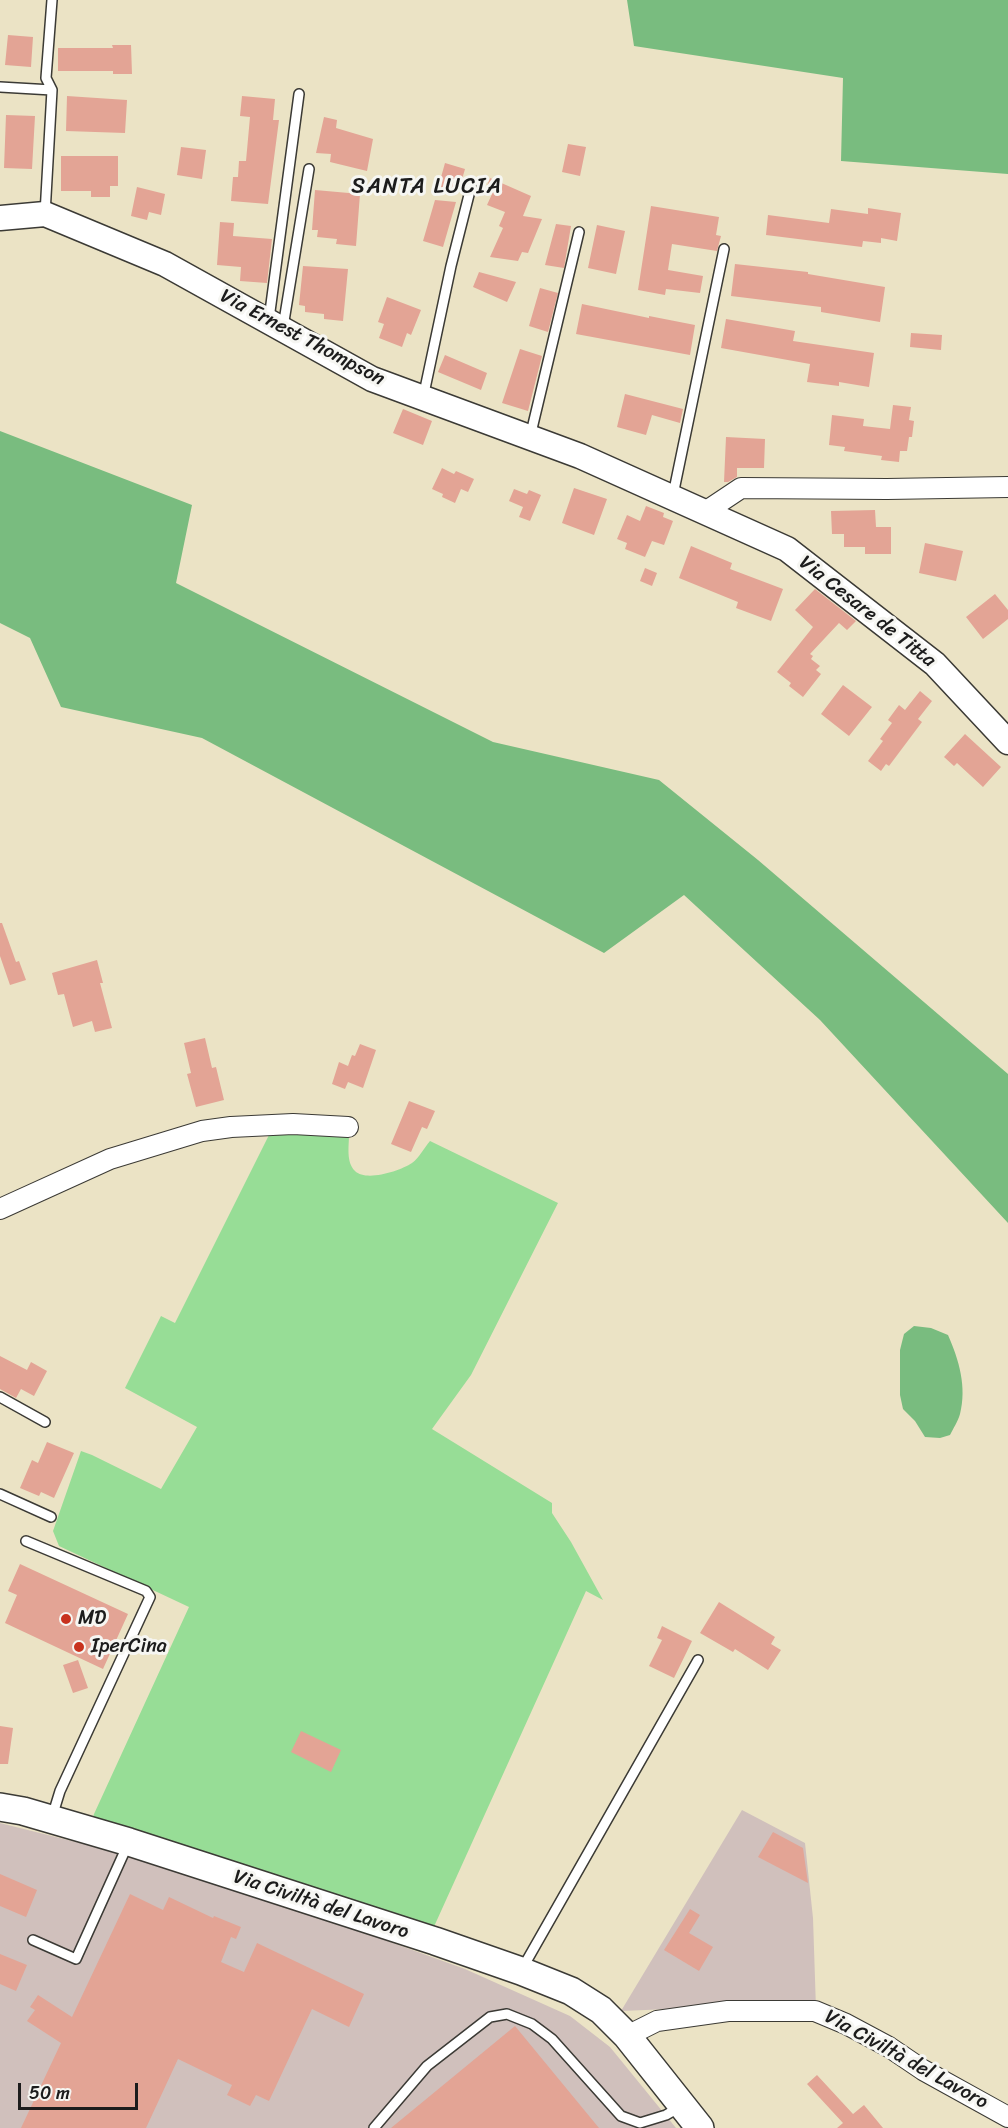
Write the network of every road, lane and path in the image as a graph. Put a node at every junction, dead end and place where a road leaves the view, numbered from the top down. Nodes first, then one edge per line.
1 (52, 0) edge
2 (0, 87) edge
3 (52, 90) junction
4 (299, 94) dead end
5 (309, 169) dead end
6 (471, 187) dead end
7 (45, 214) junction
8 (0, 218) edge
9 (579, 232) dead end
10 (724, 249) dead end
11 (276, 326) junction
12 (423, 398) junction
13 (530, 437) junction
14 (1008, 487) edge
15 (672, 497) junction
16 (705, 512) junction
17 (1007, 739) edge
18 (348, 1127) dead end
19 (0, 1209) edge
20 (0, 1397) edge
21 (45, 1422) dead end
22 (0, 1494) edge
23 (51, 1517) dead end
24 (26, 1541) dead end
25 (698, 1660) dead end
26 (0, 1807) edge
27 (51, 1819) junction
28 (129, 1842) junction
29 (33, 1940) dead end
30 (521, 1971) junction
31 (627, 2036) junction
32 (682, 2106) junction
33 (1008, 2116) edge
34 (374, 2128) edge
35 (700, 2128) edge

1 - 3 lane
2 - 3 lane
3 - 7 lane
4 - 11 lane
5 - 11 lane
6 - 12 lane
7 - 8 street, Via Ernest Thompson
7 - 11 street, Via Ernest Thompson
9 - 13 lane
10 - 15 lane
11 - 12 street, Via Ernest Thompson
12 - 13 street, Via Ernest Thompson
13 - 15 street, Via Ernest Thompson
14 - 16 street
15 - 16 street, Via Ernest Thompson
16 - 17 street, Via Cesare de Titta
18 - 19 street
20 - 21 lane
22 - 23 lane
24 - 27 lane
25 - 30 lane
26 - 27 main road, Via Civiltà del Lavoro
27 - 28 main road, Via Civiltà del Lavoro
28 - 29 lane
28 - 30 main road, Via Civiltà del Lavoro
30 - 31 main road, Via Civiltà del Lavoro
31 - 32 main road, Via Civiltà del Lavoro
31 - 33 street, Via Civiltà del Lavoro
32 - 34 lane
32 - 35 main road, Via Civiltà del Lavoro

